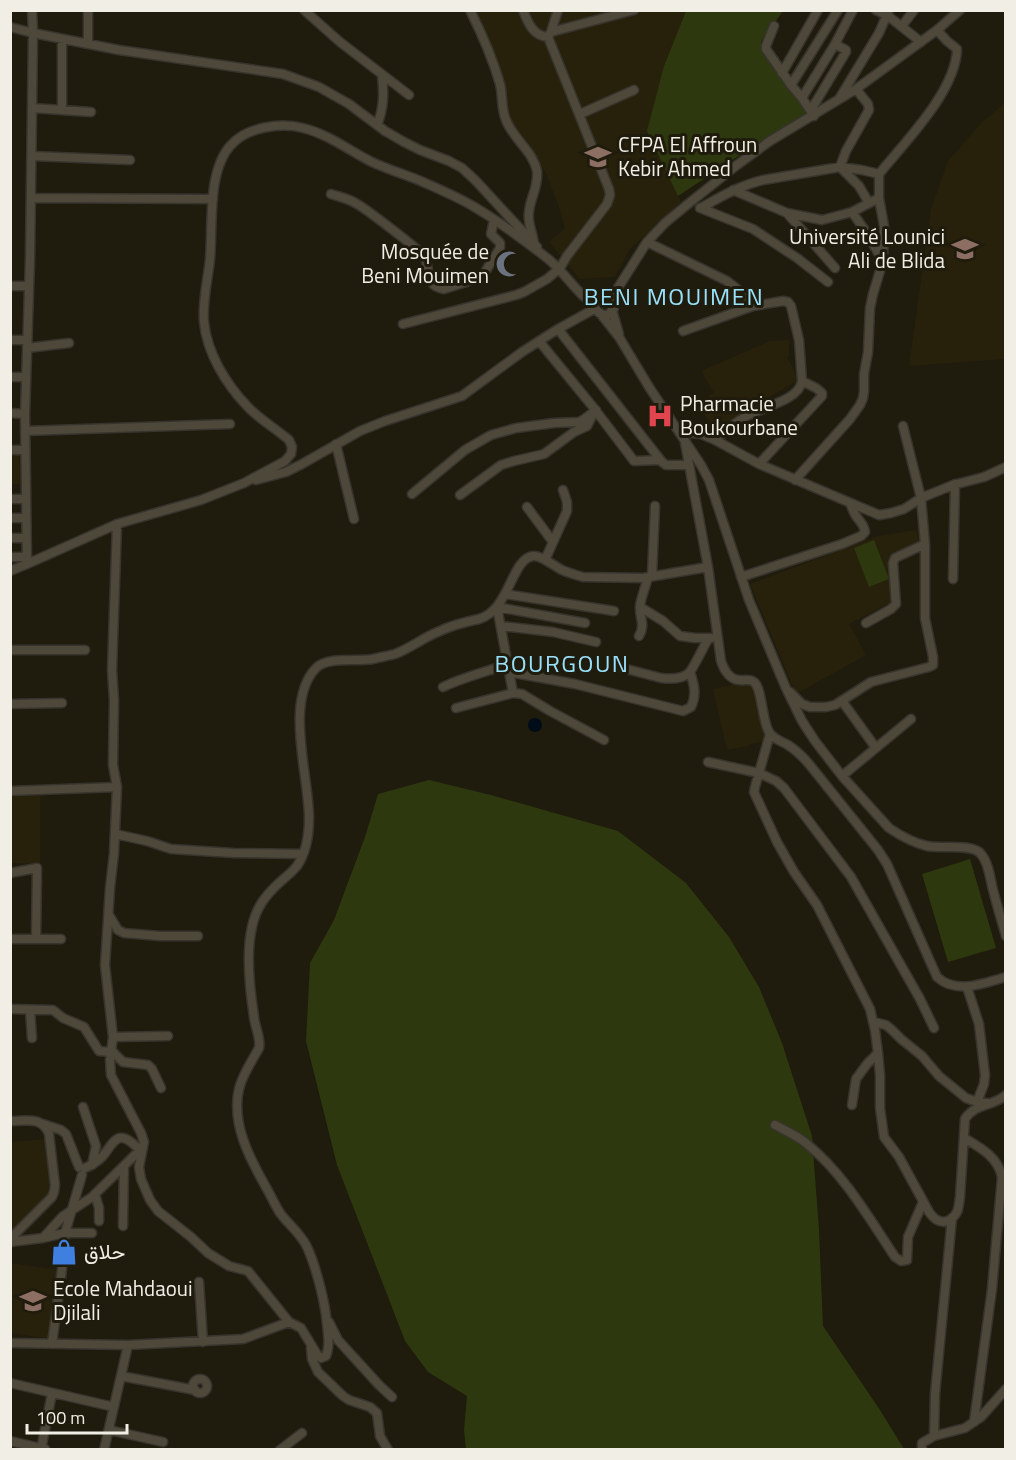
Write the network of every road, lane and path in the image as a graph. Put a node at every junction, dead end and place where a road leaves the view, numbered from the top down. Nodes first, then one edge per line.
1 (32, 10) edge
2 (88, 10) edge
3 (304, 10) edge
4 (470, 10) edge
5 (523, 10) edge
6 (558, 10) edge
7 (634, 10) edge
8 (818, 10) edge
9 (838, 10) edge
10 (853, 10) edge
11 (876, 10) edge
12 (914, 10) edge
13 (960, 10) edge
14 (889, 13) edge
15 (774, 26) dead end
16 (902, 26) junction
17 (10, 27) edge
18 (937, 30) junction
19 (33, 33) junction
20 (550, 35) junction
21 (62, 39) junction
22 (921, 42) junction
23 (88, 44) junction
24 (835, 44) junction
25 (782, 73) junction
26 (382, 75) junction
27 (791, 85) junction
28 (856, 89) junction
29 (634, 90) dead end
30 (409, 95) dead end
31 (802, 98) junction
32 (837, 101) junction
33 (32, 108) junction
34 (62, 110) junction
35 (91, 112) dead end
36 (812, 113) junction
37 (580, 114) junction
38 (377, 124) junction
39 (32, 156) junction
40 (130, 160) dead end
41 (840, 167) junction
42 (879, 174) junction
43 (733, 190) junction
44 (331, 194) dead end
45 (31, 198) junction
46 (879, 198) junction
47 (213, 199) junction
48 (869, 203) junction
49 (688, 204) junction
50 (701, 208) junction
51 (852, 212) junction
52 (787, 213) junction
53 (494, 220) junction
54 (647, 242) junction
55 (534, 244) junction
56 (548, 258) junction
57 (883, 261) junction
58 (560, 268) junction
59 (834, 268) dead end
60 (828, 282) dead end
61 (10, 285) edge
62 (29, 286) junction
63 (611, 299) junction
64 (598, 306) junction
65 (753, 306) junction
66 (612, 310) junction
67 (403, 324) dead end
68 (558, 329) junction
69 (683, 331) dead end
70 (619, 337) junction
71 (10, 340) edge
72 (539, 341) junction
73 (69, 343) dead end
74 (27, 344) junction
75 (10, 377) edge
76 (26, 377) junction
77 (802, 381) junction
78 (596, 410) junction
79 (10, 413) edge
80 (25, 414) junction
81 (230, 424) dead end
82 (903, 426) dead end
83 (25, 431) junction
84 (682, 435) junction
85 (715, 440) junction
86 (336, 444) junction
87 (10, 450) edge
88 (25, 450) junction
89 (660, 460) junction
90 (759, 464) junction
91 (689, 465) junction
92 (1005, 467) edge
93 (795, 480) junction
94 (244, 483) junction
95 (955, 484) junction
96 (563, 490) dead end
97 (412, 494) dead end
98 (460, 495) dead end
99 (921, 498) junction
100 (10, 499) edge
101 (26, 499) junction
102 (850, 503) junction
103 (655, 506) dead end
104 (527, 507) dead end
105 (10, 518) edge
106 (26, 519) junction
107 (354, 519) dead end
108 (117, 524) junction
109 (10, 538) edge
110 (26, 538) junction
111 (553, 542) junction
112 (925, 544) junction
113 (10, 557) edge
114 (27, 560) junction
115 (545, 560) junction
116 (708, 567) junction
117 (10, 571) edge
118 (650, 577) junction
119 (741, 577) junction
120 (953, 579) dead end
121 (505, 594) junction
122 (497, 607) junction
123 (640, 608) junction
124 (614, 611) dead end
125 (585, 623) dead end
126 (866, 623) dead end
127 (501, 626) junction
128 (639, 636) dead end
129 (718, 637) junction
130 (708, 639) junction
131 (596, 642) dead end
132 (10, 650) edge
133 (85, 650) dead end
134 (615, 666) dead end
135 (509, 668) junction
136 (690, 672) junction
137 (443, 687) dead end
138 (786, 688) junction
139 (513, 693) junction
140 (842, 701) junction
141 (62, 703) dead end
142 (10, 704) edge
143 (456, 708) dead end
144 (911, 719) dead end
145 (770, 735) junction
146 (604, 740) dead end
147 (876, 748) junction
148 (708, 762) dead end
149 (759, 773) junction
150 (842, 776) junction
151 (117, 787) junction
152 (10, 791) edge
153 (115, 834) junction
154 (303, 854) junction
155 (10, 873) edge
156 (108, 912) junction
157 (198, 936) dead end
158 (1005, 936) edge
159 (10, 939) edge
160 (36, 939) junction
161 (61, 939) dead end
162 (1005, 976) edge
163 (966, 987) junction
164 (10, 1009) edge
165 (30, 1010) junction
166 (874, 1022) junction
167 (934, 1028) dead end
168 (168, 1036) dead end
169 (113, 1037) junction
170 (32, 1038) dead end
171 (111, 1051) junction
172 (878, 1053) junction
173 (161, 1088) dead end
174 (1002, 1098) edge
175 (977, 1102) junction
176 (852, 1105) dead end
177 (83, 1107) dead end
178 (10, 1121) edge
179 (43, 1124) junction
180 (775, 1125) dead end
181 (964, 1138) junction
182 (142, 1146) junction
183 (124, 1166) junction
184 (85, 1169) junction
185 (95, 1194) junction
186 (923, 1202) junction
187 (73, 1209) junction
188 (952, 1218) junction
189 (99, 1221) dead end
190 (123, 1226) dead end
191 (65, 1233) junction
192 (92, 1233) dead end
193 (43, 1238) junction
194 (10, 1241) edge
195 (199, 1282) dead end
196 (326, 1314) junction
197 (289, 1322) junction
198 (203, 1342) junction
199 (10, 1343) edge
200 (52, 1344) junction
201 (128, 1345) junction
202 (311, 1345) junction
203 (121, 1376) junction
204 (10, 1383) edge
205 (1005, 1389) edge
206 (195, 1390) dead end
207 (52, 1393) junction
208 (392, 1397) dead end
209 (114, 1407) junction
210 (974, 1422) junction
211 (109, 1430) junction
212 (302, 1433) dead end
213 (934, 1436) junction
214 (10, 1441) edge
215 (163, 1442) dead end
216 (42, 1449) edge
217 (104, 1449) edge
218 (280, 1449) edge
219 (388, 1449) edge
220 (922, 1449) edge

1 - 19 street
2 - 23 street
3 - 26 street
4 - 55 street
5 - 20 street
6 - 20 street
7 - 20 street
8 - 25 street
9 - 27 street
10 - 24 street
11 - 14 street
12 - 16 street
13 - 18 street
14 - 16 street
14 - 32 street
15 - 25 street
16 - 22 street
17 - 19 street
18 - 22 street
18 - 42 street
19 - 21 street
19 - 33 street
20 - 37 street
21 - 23 street
21 - 34 street
22 - 28 street
23 - 38 street
24 - 31 street
24 - 36 street
25 - 27 street
26 - 30 street
26 - 38 street
27 - 31 street
28 - 32 street
28 - 41 street
29 - 37 street
31 - 36 street
32 - 36 street
33 - 34 street
33 - 39 street
34 - 35 street
36 - 49 street
37 - 58 street
38 - 55 street
39 - 40 street
39 - 45 street
41 - 42 street
41 - 43 street
41 - 48 street
42 - 46 street
43 - 50 street
43 - 52 street
44 - 53 street
45 - 47 street
45 - 62 street
46 - 48 street
46 - 57 street
47 - 53 street
47 - 94 street
48 - 51 street
49 - 50 street
49 - 54 street
50 - 60 street
51 - 52 street
51 - 57 street
52 - 59 street
53 - 56 street
54 - 63 street
54 - 65 street
55 - 56 street
56 - 58 street
57 - 93 street
58 - 64 street
58 - 67 street
61 - 62 street
62 - 74 street
63 - 64 street
63 - 66 street
64 - 66 street
64 - 68 street
64 - 70 street
65 - 69 street
65 - 77 street
66 - 70 street
68 - 72 street
68 - 89 street
70 - 84 street
71 - 74 street
72 - 78 street
72 - 86 street
73 - 74 street
74 - 76 street
75 - 76 street
76 - 80 street
77 - 85 street
77 - 90 street
78 - 89 street
78 - 97 street
78 - 98 street
79 - 80 street
80 - 83 street
81 - 83 street
82 - 99 street
83 - 88 street
84 - 85 street
84 - 91 street
84 - 119 street
85 - 90 street
86 - 94 street
86 - 107 street
87 - 88 street
88 - 101 street
89 - 91 street
90 - 93 street
91 - 116 street
92 - 95 street
93 - 102 street
94 - 108 street
95 - 99 street
95 - 120 street
96 - 111 street
99 - 102 street
99 - 112 street
100 - 101 street
101 - 106 street
102 - 119 street
103 - 118 street
104 - 111 street
105 - 106 street
106 - 110 street
108 - 114 street
108 - 151 street
109 - 110 street
110 - 114 street
111 - 115 street
112 - 126 street
112 - 140 street
113 - 114 street
114 - 117 street
115 - 118 street
115 - 121 street
116 - 118 street
116 - 129 street
118 - 123 street
119 - 138 street
121 - 122 street
121 - 124 street
122 - 125 street
122 - 127 street
122 - 154 street
123 - 128 street
123 - 130 street
127 - 131 street
127 - 135 street
129 - 130 street
129 - 145 street
130 - 136 street
132 - 133 street
134 - 136 street
135 - 136 street
135 - 137 street
135 - 139 street
138 - 140 street
138 - 150 street
139 - 143 street
139 - 146 street
140 - 147 street
141 - 142 street
144 - 147 street
145 - 149 street
145 - 163 street
147 - 150 street
148 - 149 street
149 - 166 street
149 - 167 street
150 - 158 street
151 - 152 street
151 - 153 street
153 - 154 street
153 - 156 street
154 - 196 street
155 - 160 street
156 - 157 street
156 - 169 street
159 - 160 street
160 - 161 street
162 - 163 street
163 - 175 street
164 - 165 street
165 - 170 street
165 - 171 street
166 - 172 street
166 - 175 street
168 - 169 street
169 - 171 street
171 - 173 street
171 - 182 street
172 - 176 street
172 - 186 street
174 - 175 street
174 - 181 street
177 - 184 street
178 - 179 street
179 - 184 street
179 - 194 street
180 - 186 street
181 - 188 street
181 - 210 street
182 - 183 street
182 - 184 street
182 - 197 street
183 - 185 street
183 - 190 street
184 - 187 street
185 - 187 street
185 - 189 street
186 - 188 street
187 - 191 street
187 - 193 street
188 - 213 street
191 - 192 street
191 - 193 street
191 - 200 street
193 - 194 street
195 - 198 street
196 - 202 street
196 - 208 street
197 - 198 street
197 - 202 street
198 - 201 street
199 - 200 street
200 - 201 street
201 - 203 street
202 - 219 street
203 - 206 street
203 - 209 street
204 - 207 street
205 - 210 street
207 - 209 street
207 - 216 street
209 - 211 street
210 - 213 street
211 - 215 street
211 - 217 street
212 - 218 street
213 - 220 street
214 - 216 street

